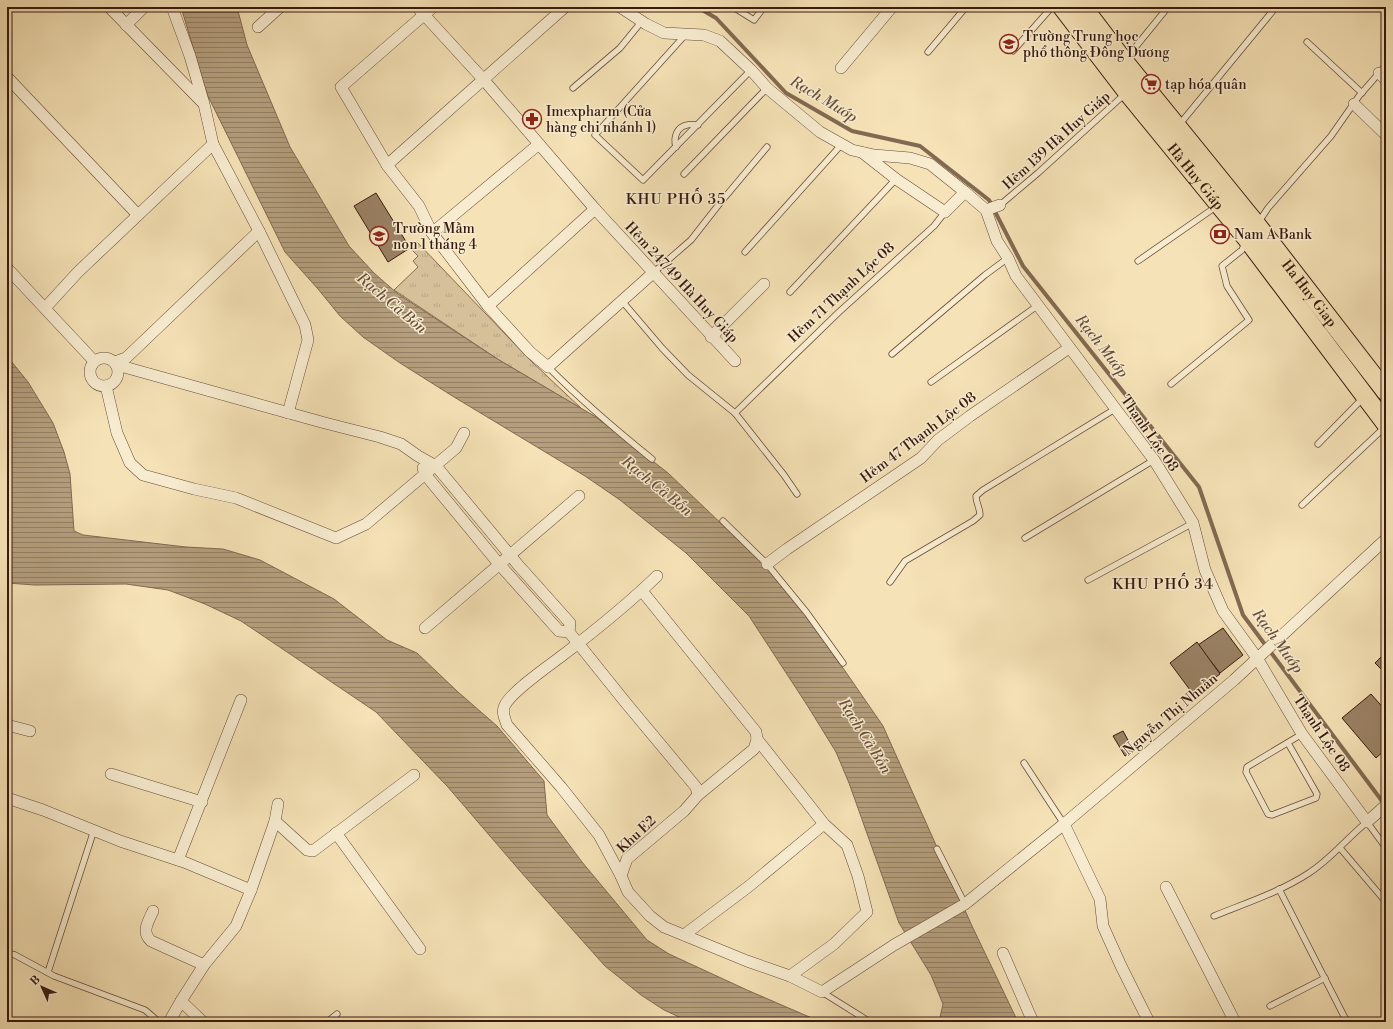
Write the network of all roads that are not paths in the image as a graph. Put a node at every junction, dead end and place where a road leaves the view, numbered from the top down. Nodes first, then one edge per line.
1 (109, 7) edge
2 (144, 7) edge
3 (172, 7) edge
4 (280, 7) edge
5 (433, 7) edge
6 (565, 7) edge
7 (620, 7) edge
8 (733, 7) edge
9 (764, 7) edge
10 (892, 7) edge
11 (966, 7) edge
12 (1052, 7) edge
13 (1062, 7) edge
14 (1083, 7) edge
15 (1168, 7) edge
16 (1276, 7) edge
17 (421, 11) edge
18 (642, 21) junction
19 (126, 25) junction
20 (258, 27) dead end
21 (686, 34) junction
22 (1307, 42) dead end
23 (1013, 51) dead end
24 (928, 52) dead end
25 (1124, 61) junction
26 (841, 68) dead end
27 (751, 70) junction
28 (1384, 73) edge
29 (7, 77) edge
30 (483, 79) junction
31 (573, 88) dead end
32 (766, 88) junction
33 (1127, 92) junction
34 (1362, 93) junction
35 (204, 104) junction
36 (1354, 104) junction
37 (698, 125) junction
38 (1177, 127) junction
39 (1386, 135) edge
40 (213, 144) junction
41 (539, 144) junction
42 (842, 144) junction
43 (676, 147) junction
44 (767, 147) dead end
45 (861, 152) junction
46 (387, 165) junction
47 (684, 174) dead end
48 (896, 179) junction
49 (965, 192) junction
50 (1219, 205) junction
51 (992, 208) junction
52 (595, 209) junction
53 (945, 212) junction
54 (138, 216) junction
55 (259, 231) junction
56 (1252, 232) junction
57 (432, 233) junction
58 (745, 252) dead end
59 (1008, 258) junction
60 (1138, 261) dead end
61 (7, 268) edge
62 (653, 273) junction
63 (764, 284) dead end
64 (790, 292) dead end
65 (622, 301) junction
66 (488, 306) junction
67 (1037, 306) junction
68 (45, 308) junction
69 (711, 337) junction
70 (1069, 348) junction
71 (892, 354) dead end
72 (94, 361) junction
73 (735, 361) dead end
74 (116, 364) junction
75 (548, 367) junction
76 (931, 382) dead end
77 (1171, 384) dead end
78 (106, 386) junction
79 (1386, 392) edge
80 (1365, 396) junction
81 (1115, 408) junction
82 (288, 413) junction
83 (735, 413) junction
84 (1386, 425) edge
85 (464, 433) dead end
86 (1318, 444) dead end
87 (418, 456) junction
88 (652, 459) dead end
89 (1154, 460) junction
90 (436, 466) junction
91 (425, 474) junction
92 (797, 494) dead end
93 (579, 496) dead end
94 (1302, 505) dead end
95 (723, 521) dead end
96 (1193, 523) junction
97 (1025, 538) dead end
98 (1386, 539) edge
99 (510, 555) junction
100 (499, 564) junction
101 (767, 564) junction
102 (657, 576) dead end
103 (1088, 580) dead end
104 (890, 582) dead end
105 (642, 591) junction
106 (425, 628) dead end
107 (569, 632) junction
108 (578, 644) junction
109 (1257, 658) junction
110 (843, 663) dead end
111 (240, 700) dead end
112 (7, 725) edge
113 (30, 731) dead end
114 (1302, 734) junction
115 (757, 740) junction
116 (1288, 743) junction
117 (1024, 763) dead end
118 (111, 774) dead end
119 (414, 775) dead end
120 (698, 795) junction
121 (7, 798) edge
122 (202, 802) junction
123 (278, 804) dead end
124 (1386, 805) edge
125 (275, 821) junction
126 (1367, 822) junction
127 (824, 824) junction
128 (1064, 824) junction
129 (94, 830) junction
130 (336, 833) junction
131 (1340, 848) junction
132 (1386, 848) edge
133 (937, 849) dead end
134 (178, 860) junction
135 (621, 876) junction
136 (1166, 887) dead end
137 (1279, 889) junction
138 (251, 890) junction
139 (1386, 902) edge
140 (965, 904) junction
141 (152, 911) dead end
142 (1214, 916) dead end
143 (684, 935) junction
144 (420, 948) dead end
145 (7, 953) edge
146 (1002, 953) dead end
147 (204, 965) junction
148 (48, 972) junction
149 (790, 976) junction
150 (1324, 978) junction
151 (822, 992) junction
152 (181, 1001) junction
153 (1270, 1006) dead end
154 (337, 1014) dead end
155 (159, 1022) edge
156 (169, 1022) edge
157 (203, 1022) edge
158 (327, 1022) edge
159 (870, 1022) edge
160 (1033, 1022) edge
161 (1149, 1022) edge
162 (1235, 1022) edge
163 (1347, 1022) edge

1 - 19 street
2 - 19 street
3 - 35 street
4 - 20 street
5 - 17 street
6 - 30 street
7 - 18 street, Thạnh Lộc 08
8 - 9 lane
10 - 26 street
11 - 24 lane
12 - 23 lane
13 - 33 main road, Hà Huy Giáp
14 - 25 main road, Ha Huy Giap
15 - 25 lane
16 - 38 lane
17 - 30 street, Hẻm 247/49 Hà Huy Giáp
17 - 46 street
18 - 21 street, Thạnh Lộc 08
18 - 31 lane
19 - 35 street
21 - 27 street, Thạnh Lộc 08
21 - 43 lane
22 - 34 lane
25 - 38 main road, Ha Huy Giap
27 - 32 street, Thạnh Lộc 08
27 - 37 lane
28 - 34 lane
29 - 54 street
30 - 41 street, Hẻm 247/49 Hà Huy Giáp
30 - 46 street
32 - 42 street, Thạnh Lộc 08
32 - 47 lane
33 - 50 main road, Hà Huy Giáp
33 - 51 lane, Hẻm 139 Hà Huy Giáp
34 - 36 lane
35 - 40 street
36 - 39 street
36 - 56 lane
37 - 43 lane
37 - 43 lane
38 - 56 main road, Ha Huy Giap
40 - 54 street
40 - 55 street
41 - 52 street, Hẻm 247/49 Hà Huy Giáp
41 - 57 street
42 - 45 street, Thạnh Lộc 08
42 - 58 lane
44 - 62 lane
45 - 48 street
45 - 49 street, Thạnh Lộc 08
46 - 57 street
48 - 53 street
48 - 64 lane
49 - 51 street, Thạnh Lộc 08
49 - 53 street, Hẻm 71 Thạnh Lộc 08
50 - 56 main road, Hà Huy Giáp
50 - 60 lane
51 - 59 street, Thạnh Lộc 08
52 - 62 street, Hẻm 247/49 Hà Huy Giáp
52 - 66 street
53 - 83 lane, Hẻm 71 Thạnh Lộc 08
54 - 68 street
55 - 74 street
55 - 82 street
56 - 77 lane
56 - 79 main road, Ha Huy Giap
56 - 80 main road, Hà Huy Giáp
57 - 66 street
59 - 67 street, Thạnh Lộc 08
59 - 71 lane
61 - 68 street
62 - 65 street
62 - 69 street, Hẻm 247/49 Hà Huy Giáp
63 - 69 street
65 - 75 street
65 - 83 lane
66 - 75 street
67 - 70 street, Thạnh Lộc 08
67 - 76 lane
68 - 72 street
69 - 73 street, Hẻm 247/49 Hà Huy Giáp
70 - 81 street, Thạnh Lộc 08
70 - 101 street, Hẻm 47 Thạnh Lộc 08
72 - 74 street
72 - 78 street
74 - 78 street
74 - 82 street
75 - 88 lane
78 - 91 street
80 - 84 main road, Hà Huy Giáp
80 - 86 lane
81 - 89 street, Thạnh Lộc 08
81 - 104 lane
82 - 87 street
83 - 92 lane
84 - 94 lane
85 - 90 street
87 - 90 street
87 - 91 street
89 - 96 street, Thạnh Lộc 08
89 - 97 lane
90 - 91 street
90 - 99 street
91 - 100 street
93 - 99 street
95 - 101 lane
96 - 103 lane
96 - 109 street, Thạnh Lộc 08
98 - 109 street, Nguyễn Thị Nhuần
99 - 100 street
99 - 107 street
100 - 106 street
100 - 107 street
101 - 110 lane
102 - 105 street
105 - 108 street
105 - 115 street
107 - 108 street
108 - 120 street
108 - 135 street
109 - 114 street, Thạnh Lộc 08
109 - 128 street, Nguyễn Thị Nhuần
111 - 122 street
112 - 113 street
114 - 116 lane
114 - 126 street, Thạnh Lộc 08
115 - 120 street, Khu E2
115 - 127 street
116 - 116 lane
117 - 128 lane
118 - 122 street
119 - 130 street
120 - 135 street, Khu E2
121 - 129 street
122 - 134 street
123 - 125 street
124 - 126 street
125 - 130 street
125 - 138 street
126 - 131 lane
126 - 132 lane
127 - 143 street
127 - 149 street
128 - 140 street, Nguyễn Thị Nhuần
128 - 161 street
129 - 134 street
129 - 148 lane
130 - 144 street
131 - 137 lane
131 - 139 lane
133 - 140 lane
134 - 138 street
135 - 143 street, Khu E2
136 - 162 street
137 - 142 lane
137 - 150 lane
138 - 147 street
140 - 151 street, Nguyễn Thị Nhuần
141 - 147 street
143 - 149 street, Khu E2
145 - 148 lane
146 - 160 street
147 - 152 street
148 - 155 lane
149 - 151 street, Khu E2
150 - 153 lane
150 - 163 lane
151 - 159 lane
152 - 156 street
152 - 157 street
154 - 158 lane

